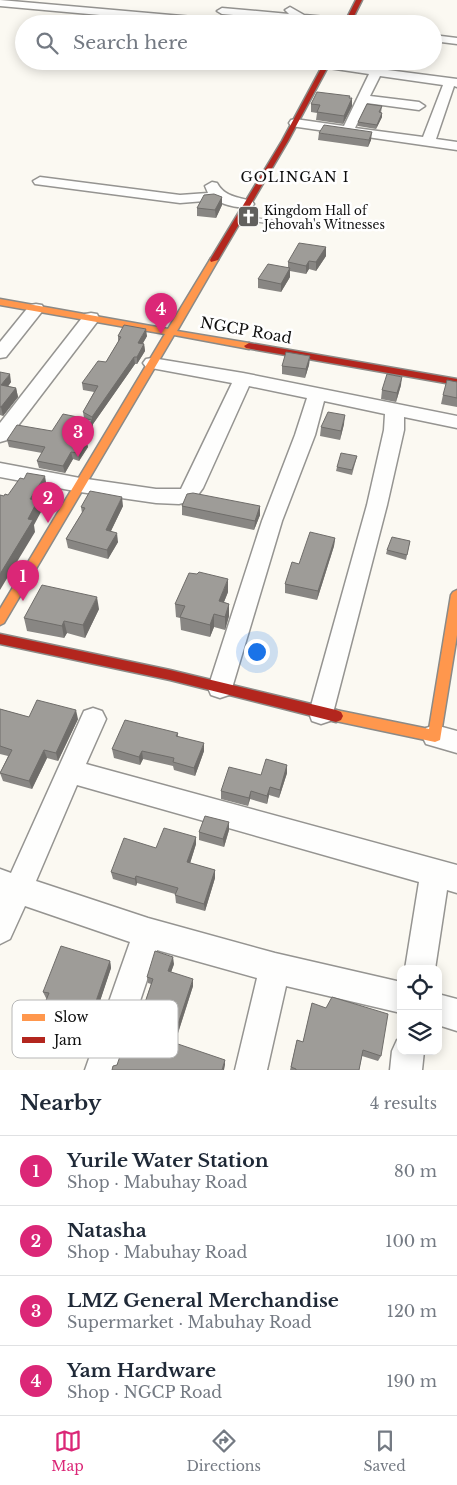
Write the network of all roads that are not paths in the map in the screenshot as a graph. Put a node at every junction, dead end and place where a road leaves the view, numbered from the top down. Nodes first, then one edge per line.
1 (88, 0) edge
2 (359, 0) edge
3 (0, 3) edge
4 (165, 6) dead end
5 (282, 6) dead end
6 (215, 11) dead end
7 (301, 13) junction
8 (137, 15) edge
9 (310, 15) edge
10 (352, 15) edge
11 (442, 39) edge
12 (457, 41) edge
13 (323, 70) edge
14 (365, 70) edge
15 (376, 72) junction
16 (454, 83) edge
17 (363, 99) junction
18 (419, 106) dead end
19 (295, 123) junction
20 (348, 130) junction
21 (428, 142) junction
22 (457, 146) edge
23 (40, 181) dead end
24 (248, 204) junction
25 (239, 218) junction
26 (280, 223) dead end
27 (0, 302) edge
28 (36, 308) junction
29 (91, 318) junction
30 (170, 332) junction
31 (0, 353) edge
32 (152, 363) junction
33 (243, 379) junction
34 (457, 382) edge
35 (317, 394) junction
36 (395, 410) junction
37 (457, 422) edge
38 (0, 436) edge
39 (0, 470) edge
40 (80, 485) junction
41 (457, 595) edge
42 (0, 620) edge
43 (0, 639) edge
44 (220, 688) junction
45 (321, 713) junction
46 (93, 720) dead end
47 (446, 739) edge
48 (70, 771) junction
49 (446, 876) edge
50 (9, 886) edge
51 (0, 930) edge
52 (148, 933) junction
53 (421, 965) edge
54 (275, 968) junction
55 (397, 997) edge
56 (125, 1000) edge
57 (441, 1010) edge
58 (457, 1015) edge
59 (408, 1055) edge
60 (105, 1058) edge
61 (101, 1070) edge
62 (251, 1070) edge
63 (406, 1070) edge

1 - 4 street
2 - 10 street
3 - 8 street
5 - 7 street
6 - 7 street
7 - 9 street
11 - 12 street
13 - 19 street
14 - 15 street
15 - 16 street
15 - 17 street
16 - 21 street
17 - 18 street
17 - 20 street
19 - 20 street
19 - 24 street
20 - 21 street
21 - 22 street
23 - 24 street
24 - 25 street
25 - 26 lane
25 - 30 street
27 - 28 street, NGCP Road
28 - 29 street, NGCP Road
28 - 31 street
29 - 30 street, NGCP Road
29 - 38 street
30 - 32 street
30 - 34 street, NGCP Road
32 - 33 street
32 - 40 street
33 - 35 street
33 - 40 street
35 - 36 street
35 - 44 street
36 - 37 street
36 - 45 street
39 - 40 street
40 - 42 street
41 - 47 street
43 - 44 street
44 - 45 street
45 - 47 street
46 - 48 street
48 - 49 street
48 - 50 street
49 - 53 street
50 - 51 street
50 - 52 street
52 - 54 street
52 - 56 street
54 - 55 street
54 - 62 street
57 - 58 street
59 - 63 street
60 - 61 street

